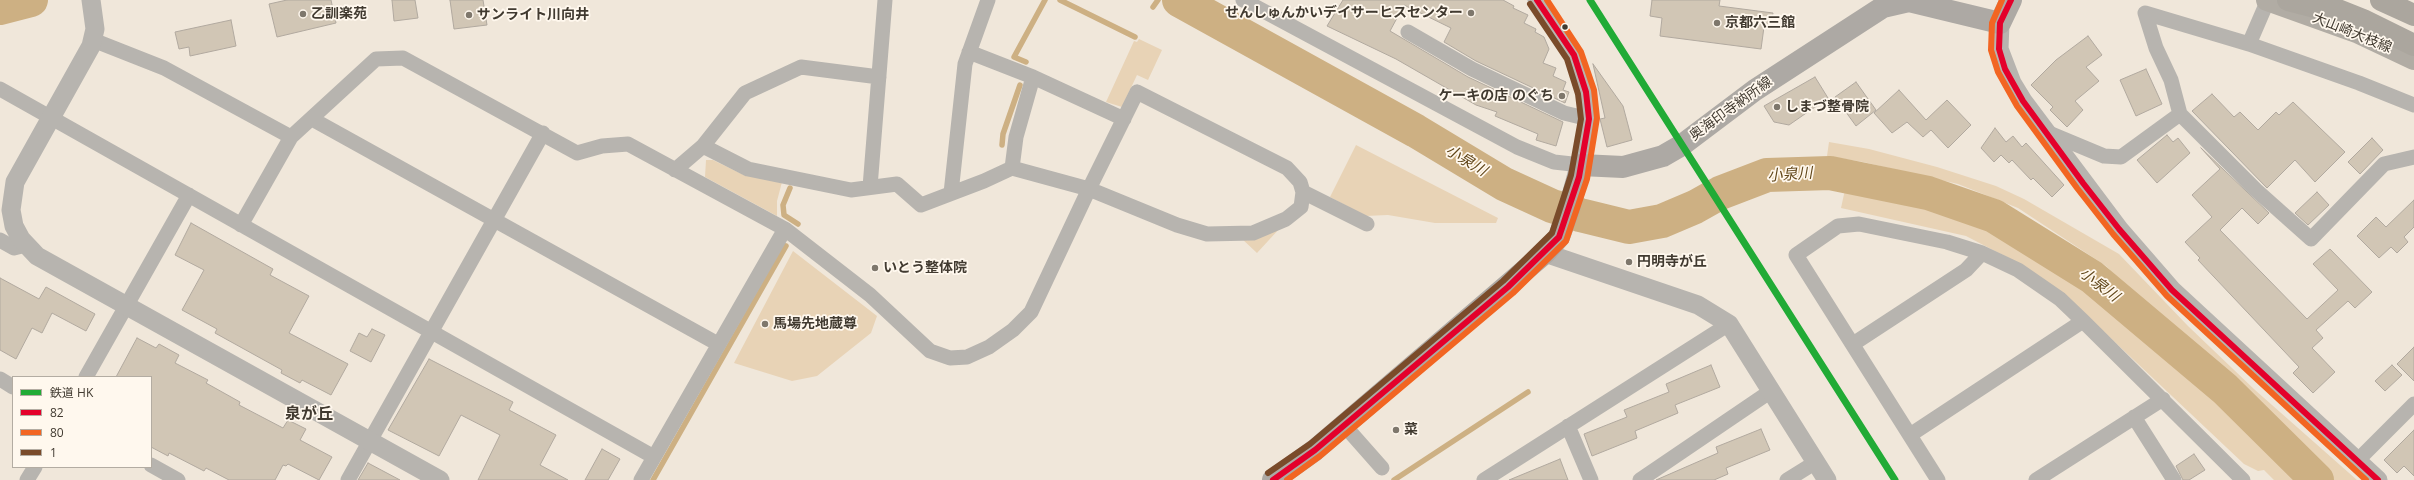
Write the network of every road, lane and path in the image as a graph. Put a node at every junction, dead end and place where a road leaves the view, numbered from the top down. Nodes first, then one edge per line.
1 (91, 0) edge
2 (885, 0) edge
3 (988, 0) edge
4 (1243, 0) edge
5 (1537, 0) edge
6 (2010, 0) edge
7 (2267, 0) edge
8 (2288, 0) edge
9 (2313, 0) edge
10 (2381, 0) edge
11 (2414, 15) edge
12 (2363, 20) junction
13 (2000, 23) junction
14 (94, 32) junction
15 (1408, 32) dead end
16 (2249, 44) junction
17 (2414, 45) edge
18 (969, 52) junction
19 (2414, 59) edge
20 (879, 77) junction
21 (1033, 77) junction
22 (0, 89) edge
23 (2414, 105) edge
24 (2180, 114) junction
25 (52, 118) junction
26 (1589, 118) junction
27 (312, 119) junction
28 (1124, 119) junction
29 (2044, 131) junction
30 (543, 133) junction
31 (291, 137) junction
32 (703, 146) junction
33 (2414, 157) edge
34 (1012, 168) junction
35 (675, 170) junction
36 (1580, 171) junction
37 (870, 187) junction
38 (1089, 189) junction
39 (1303, 192) junction
40 (951, 193) junction
41 (189, 195) junction
42 (494, 220) junction
43 (1368, 224) dead end
44 (242, 225) junction
45 (785, 229) junction
46 (0, 240) edge
47 (26, 245) junction
48 (1545, 253) junction
49 (1982, 253) junction
50 (126, 305) junction
51 (2083, 321) junction
52 (1729, 324) junction
53 (431, 332) junction
54 (718, 344) junction
55 (1852, 344) junction
56 (87, 376) edge
57 (0, 379) edge
58 (12, 386) edge
59 (1771, 391) junction
60 (2163, 399) junction
61 (2414, 404) edge
62 (2134, 417) junction
63 (1344, 425) junction
64 (1568, 426) junction
65 (1910, 435) junction
66 (370, 441) junction
67 (654, 457) junction
68 (2358, 460) junction
69 (1816, 462) junction
70 (152, 466) edge
71 (33, 468) edge
72 (1382, 468) dead end
73 (27, 480) edge
74 (178, 480) edge
75 (348, 480) edge
76 (440, 480) edge
77 (641, 480) edge
78 (1273, 480) edge
79 (1484, 480) edge
80 (1591, 480) edge
81 (1640, 480) edge
82 (1787, 480) edge
83 (1827, 480) edge
84 (1938, 480) edge
85 (2036, 480) edge
86 (2174, 480) edge
87 (2243, 480) edge
88 (2378, 480) edge

1 - 14 street
2 - 20 street
3 - 18 street
4 - 36 street
5 - 26 street
6 - 13 main road
7 - 16 street
7 - 19 main road, 大山崎大枝線
8 - 12 highway
9 - 12 highway
10 - 11 highway
12 - 17 highway
13 - 29 street
13 - 36 main road, 奥海印寺納所線
14 - 25 street
14 - 31 street
15 - 26 street
16 - 23 street
16 - 24 street
18 - 21 street
18 - 40 street
20 - 32 street
20 - 37 street
21 - 28 street
21 - 34 street
22 - 25 street
24 - 29 street
24 - 33 street
25 - 41 street
25 - 47 street
26 - 36 street
27 - 30 street
27 - 31 street
27 - 42 street
28 - 38 street
28 - 39 street
29 - 68 street
30 - 35 street
30 - 42 street
31 - 44 street
32 - 35 street
32 - 37 street
34 - 38 street
34 - 40 street
35 - 45 street
36 - 48 main road
37 - 40 street
38 - 39 street
38 - 45 street
39 - 43 street
41 - 44 street
41 - 50 street
42 - 53 street
42 - 54 street
44 - 53 street
45 - 54 street
46 - 47 street
47 - 50 street
48 - 52 street
48 - 63 main road
49 - 51 street
49 - 55 street
49 - 55 street
50 - 56 street
50 - 66 street
51 - 60 street
51 - 65 street
52 - 59 street
52 - 64 street
53 - 66 street
53 - 67 street
54 - 67 street
55 - 65 street
57 - 58 street
59 - 69 street
59 - 81 street
60 - 62 street
60 - 87 street
61 - 68 street
62 - 85 street
62 - 86 street
63 - 72 street
63 - 78 main road
64 - 79 street
64 - 80 street
65 - 84 street
66 - 75 street
66 - 76 street
67 - 77 street
68 - 88 street
69 - 82 street
69 - 83 street
70 - 74 street
71 - 73 street

